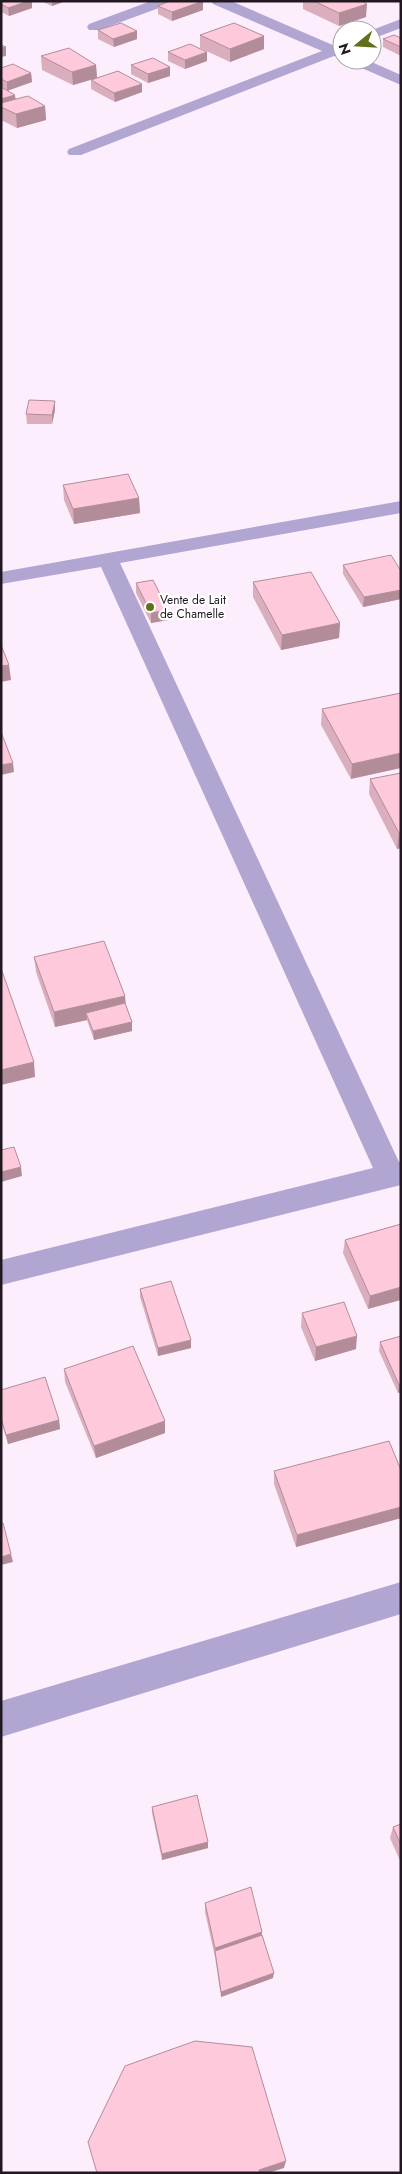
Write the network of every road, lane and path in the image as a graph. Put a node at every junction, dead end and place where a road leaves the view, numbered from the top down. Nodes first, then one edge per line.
1 (166, 1) edge
2 (218, 1) edge
3 (401, 23) edge
4 (94, 27) dead end
5 (382, 31) edge
6 (332, 48) edge
7 (332, 54) edge
8 (377, 70) edge
9 (401, 81) edge
10 (75, 152) dead end
11 (401, 507) edge
12 (108, 559) junction
13 (1, 578) edge
14 (396, 1175) edge
15 (1, 1273) edge
16 (401, 1598) edge
17 (1, 1719) edge

1 - 4 street
2 - 6 street
3 - 5 street
7 - 10 street
8 - 9 street
11 - 12 street
12 - 13 street
12 - 14 street
14 - 15 street
16 - 17 street

